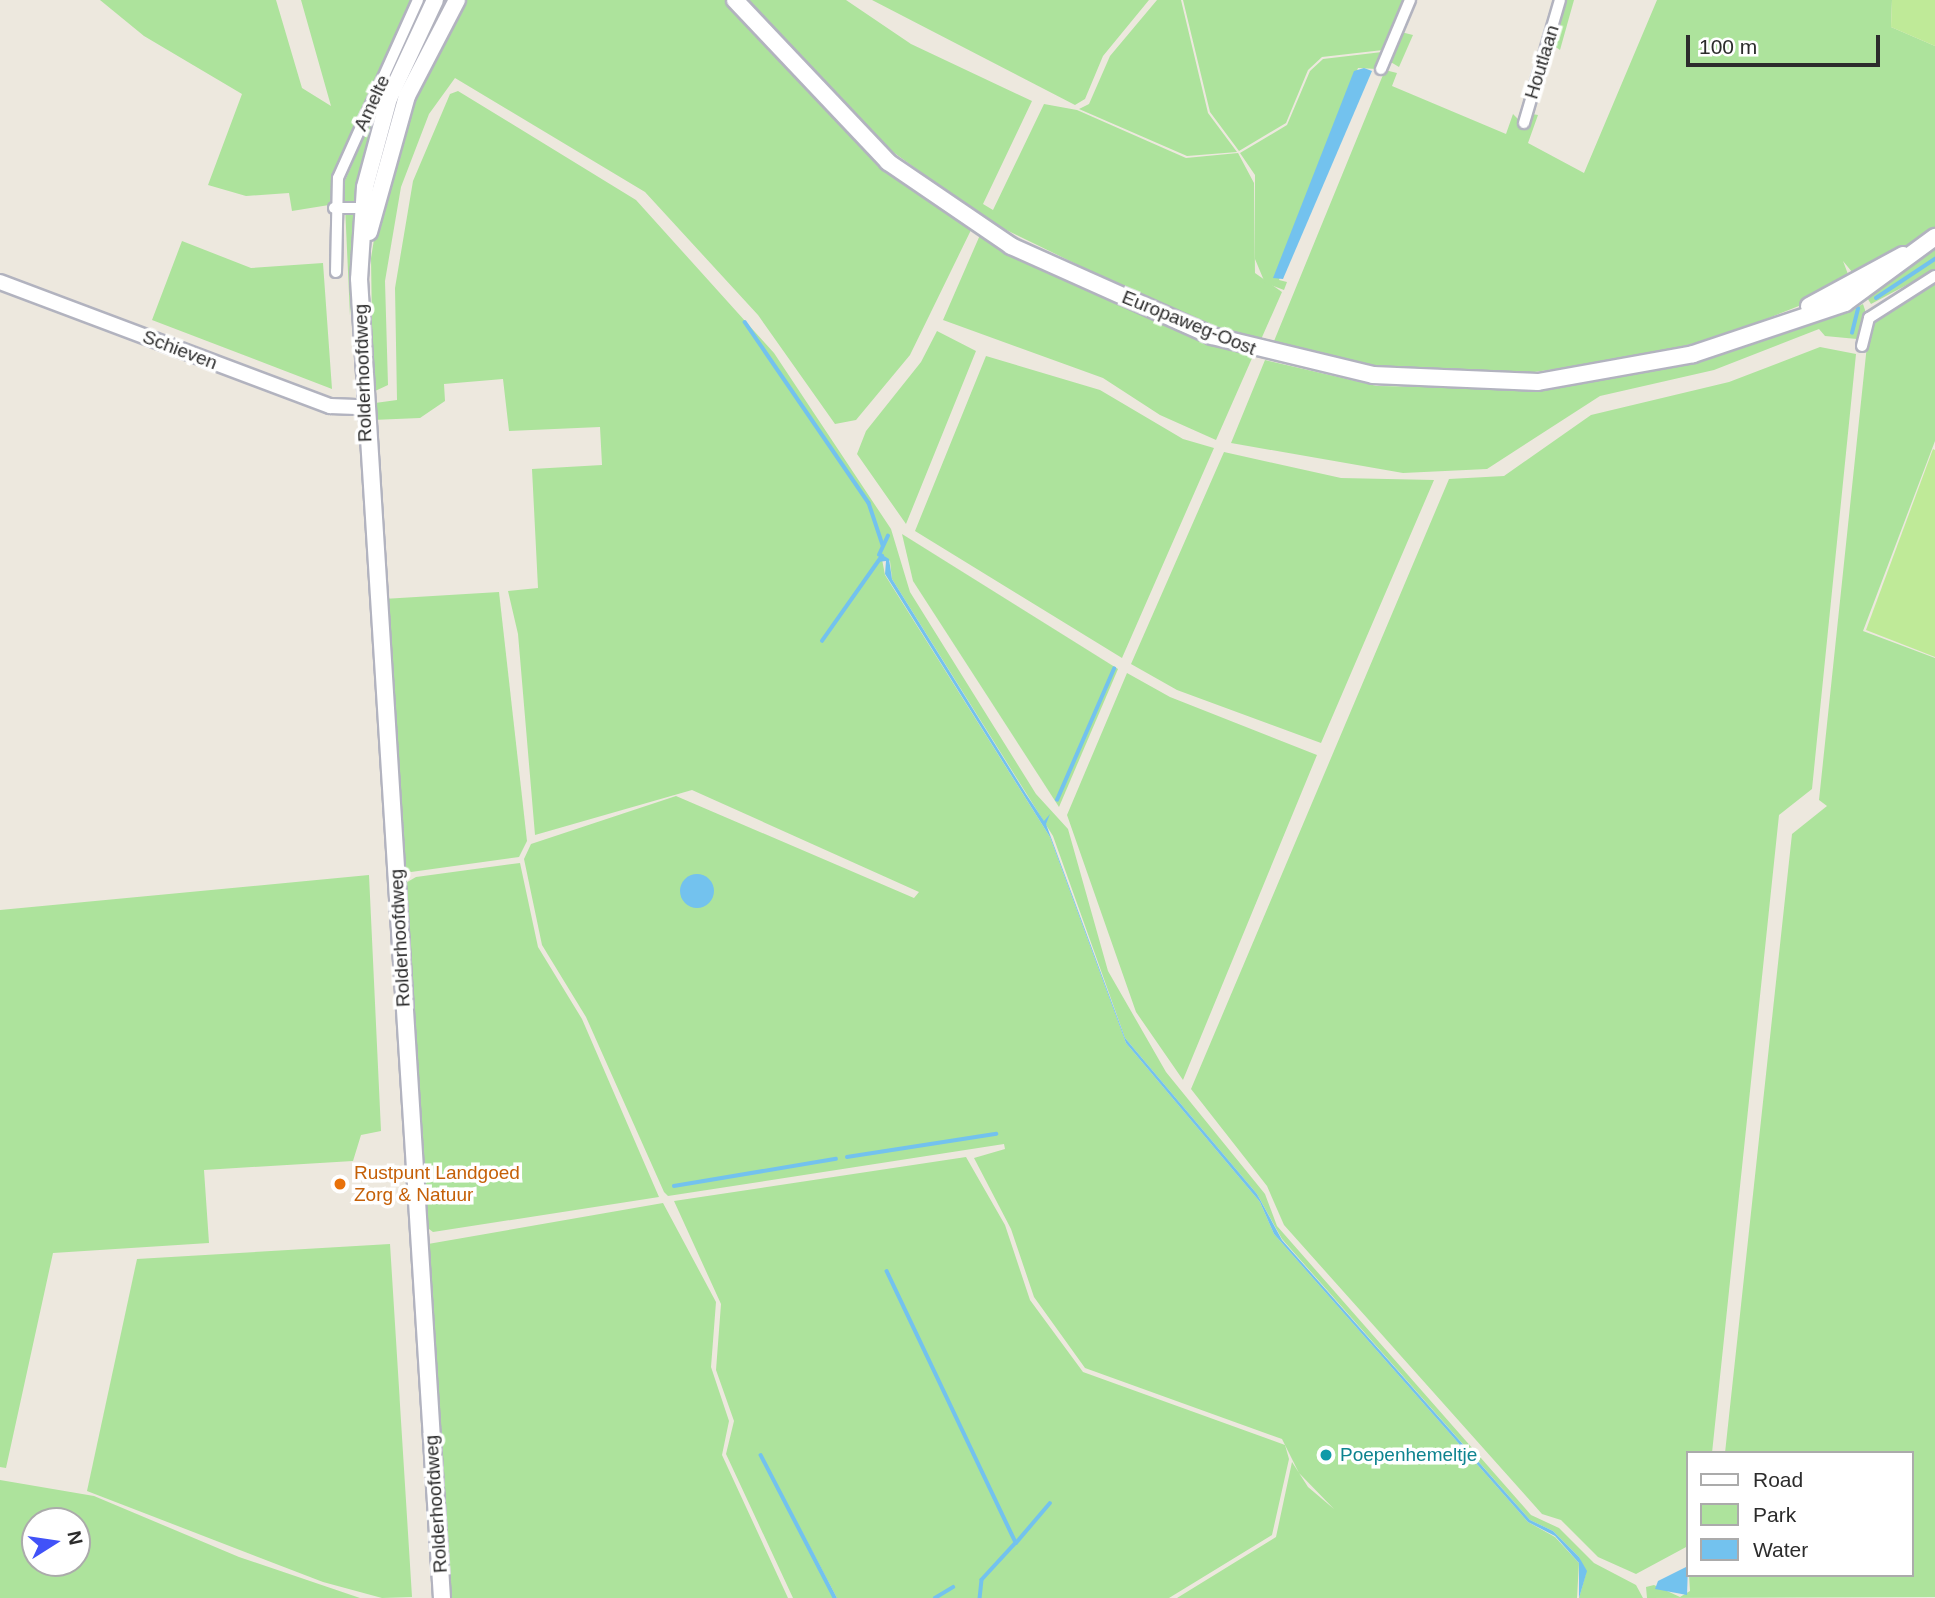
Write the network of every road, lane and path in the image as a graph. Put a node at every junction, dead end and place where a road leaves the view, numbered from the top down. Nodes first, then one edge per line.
1 (418, 0) edge
2 (435, 0) edge
3 (457, 0) edge
4 (735, 0) edge
5 (1410, 0) edge
6 (1560, 0) edge
7 (1381, 69) dead end
8 (1524, 123) dead end
9 (334, 208) junction
10 (369, 208) junction
11 (1928, 242) edge
12 (336, 272) dead end
13 (1935, 276) edge
14 (0, 282) edge
15 (1862, 346) dead end
16 (363, 407) junction
17 (442, 1598) edge

1 - 9 street, Amelte
2 - 10 main road, Rolderhoofdweg
3 - 10 main road, Rolderhoofdweg
4 - 11 main road, Europaweg-Oost
5 - 7 street
6 - 8 street, Houtlaan
9 - 10 street
9 - 12 street, Amelte
10 - 16 main road, Rolderhoofdweg
13 - 15 street
14 - 16 street, Schieven
16 - 17 main road, Rolderhoofdweg

